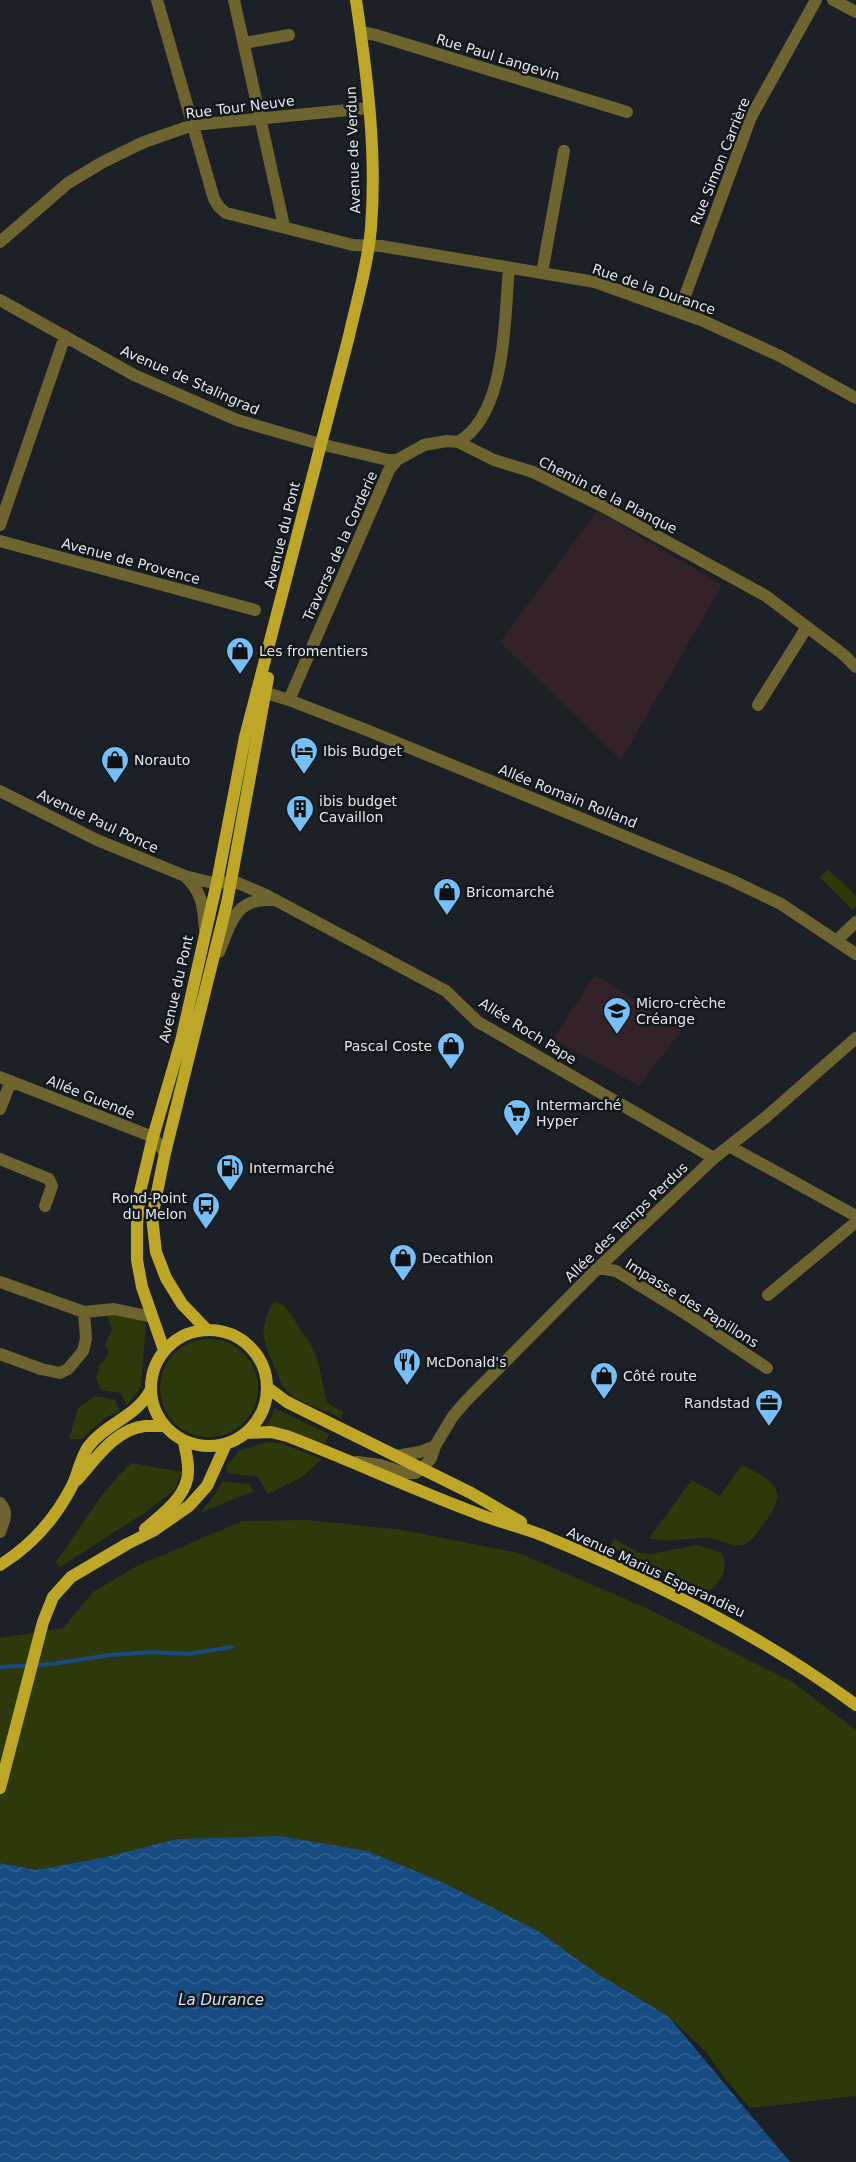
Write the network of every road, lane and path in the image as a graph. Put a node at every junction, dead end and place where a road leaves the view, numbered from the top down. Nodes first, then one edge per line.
1 (157, 0) edge
2 (234, 0) edge
3 (356, 0) edge
4 (816, 0) edge
5 (833, 0) edge
6 (856, 12) edge
7 (361, 32) junction
8 (288, 35) dead end
9 (244, 43) junction
10 (369, 108) junction
11 (627, 112) dead end
12 (260, 119) junction
13 (193, 125) junction
14 (564, 151) dead end
15 (284, 226) junction
16 (0, 242) edge
17 (368, 245) junction
18 (509, 268) junction
19 (542, 273) junction
20 (0, 300) edge
21 (679, 312) junction
22 (65, 336) junction
23 (856, 398) edge
24 (458, 442) junction
25 (320, 444) junction
26 (397, 460) junction
27 (0, 525) edge
28 (0, 540) edge
29 (255, 610) dead end
30 (807, 627) junction
31 (855, 665) edge
32 (261, 691) junction
33 (289, 700) junction
34 (758, 705) dead end
35 (0, 791) edge
36 (185, 876) junction
37 (217, 882) junction
38 (232, 882) junction
39 (275, 900) junction
40 (856, 922) edge
41 (205, 930) junction
42 (837, 940) junction
43 (856, 954) edge
44 (213, 966) junction
45 (856, 1038) edge
46 (6, 1079) edge
47 (0, 1109) edge
48 (148, 1136) junction
49 (729, 1146) junction
50 (165, 1153) junction
51 (714, 1158) junction
52 (0, 1159) edge
53 (46, 1206) dead end
54 (856, 1216) edge
55 (856, 1222) edge
56 (598, 1268) junction
57 (0, 1282) edge
58 (768, 1295) dead end
59 (84, 1312) junction
60 (152, 1317) junction
61 (206, 1329) junction
62 (164, 1350) junction
63 (0, 1354) edge
64 (767, 1368) dead end
65 (268, 1388) junction
66 (150, 1391) junction
67 (165, 1426) junction
68 (246, 1433) junction
69 (184, 1441) junction
70 (226, 1444) junction
71 (433, 1452) junction
72 (396, 1456) junction
73 (349, 1461) junction
74 (422, 1469) junction
75 (73, 1484) junction
76 (456, 1485) junction
77 (0, 1503) edge
78 (0, 1532) edge
79 (542, 1535) junction
80 (127, 1544) junction
81 (0, 1565) edge
82 (856, 1705) edge
83 (0, 1788) edge

1 - 13 street
2 - 9 street
3 - 7 main road, Avenue de Verdun
4 - 21 street, Rue Simon Carrière
5 - 6 street
7 - 10 main road, Avenue de Verdun
7 - 11 street, Rue Paul Langevin
8 - 9 street
9 - 12 street
10 - 12 street, Rue Tour Neuve
10 - 17 main road, Avenue de Verdun
12 - 13 street, Rue Tour Neuve
12 - 15 street
13 - 15 street, Rue de la Durance
13 - 16 street, Rue Tour Neuve
14 - 19 street
15 - 17 street, Rue de la Durance
17 - 18 street, Rue de la Durance
17 - 25 main road, Avenue de Verdun
18 - 19 street, Rue de la Durance
18 - 24 street
19 - 21 street, Rue de la Durance
20 - 22 street, Avenue de Stalingrad
21 - 23 street, Rue de la Durance
22 - 25 street, Avenue de Stalingrad
22 - 27 street
24 - 26 street, Chemin de la Planque
24 - 30 street, Chemin de la Planque
25 - 26 street
25 - 32 main road, Avenue du Pont
26 - 33 street, Traverse de la Corderie
28 - 29 street, Avenue de Provence
30 - 31 street, Chemin de la Planque
30 - 34 street
32 - 33 street, Allée Romain Rolland
32 - 37 main road, Avenue du Pont
32 - 38 main road, Avenue du Pont
33 - 42 street, Allée Romain Rolland
35 - 36 street, Avenue Paul Ponce
36 - 37 street, Avenue Paul Ponce
36 - 41 street
37 - 38 street, Avenue Paul Ponce
37 - 41 main road, Avenue du Pont
38 - 39 street, Allée Roch Pape
38 - 44 main road, Avenue du Pont
39 - 44 street
39 - 51 street, Allée Roch Pape
40 - 42 street
41 - 48 main road, Avenue du Pont
42 - 43 street, Allée Romain Rolland
44 - 50 main road, Avenue du Pont
45 - 49 street, Allée des Temps Perdus
46 - 47 street
46 - 48 street, Allée Guende
48 - 50 street
48 - 60 main road, Avenue du Pont
49 - 51 street, Allée des Temps Perdus
49 - 54 street
50 - 61 main road, Avenue du Pont
51 - 56 street, Allée des Temps Perdus
52 - 53 street
55 - 58 street
56 - 64 street, Impasse des Papillons
56 - 71 street, Allée des Temps Perdus
57 - 59 street
59 - 60 street
59 - 63 street
60 - 62 main road, Avenue du Pont
61 - 62 main road
61 - 65 main road
62 - 66 main road
65 - 68 main road
65 - 72 main road, Avenue Marius Esperandieu
66 - 67 main road
66 - 75 main road
67 - 69 main road
67 - 75 main road
68 - 70 main road
68 - 73 main road, Avenue Marius Esperandieu
69 - 70 main road
69 - 80 main road
70 - 80 main road
71 - 72 street
71 - 74 street, Allée des Temps Perdus
71 - 76 street
72 - 74 main road, Avenue Marius Esperandieu
73 - 74 street
73 - 79 main road, Avenue Marius Esperandieu
74 - 76 main road, Avenue Marius Esperandieu
75 - 81 main road
76 - 79 main road, Avenue Marius Esperandieu
77 - 78 street
79 - 82 main road, Avenue Marius Esperandieu
80 - 83 main road

